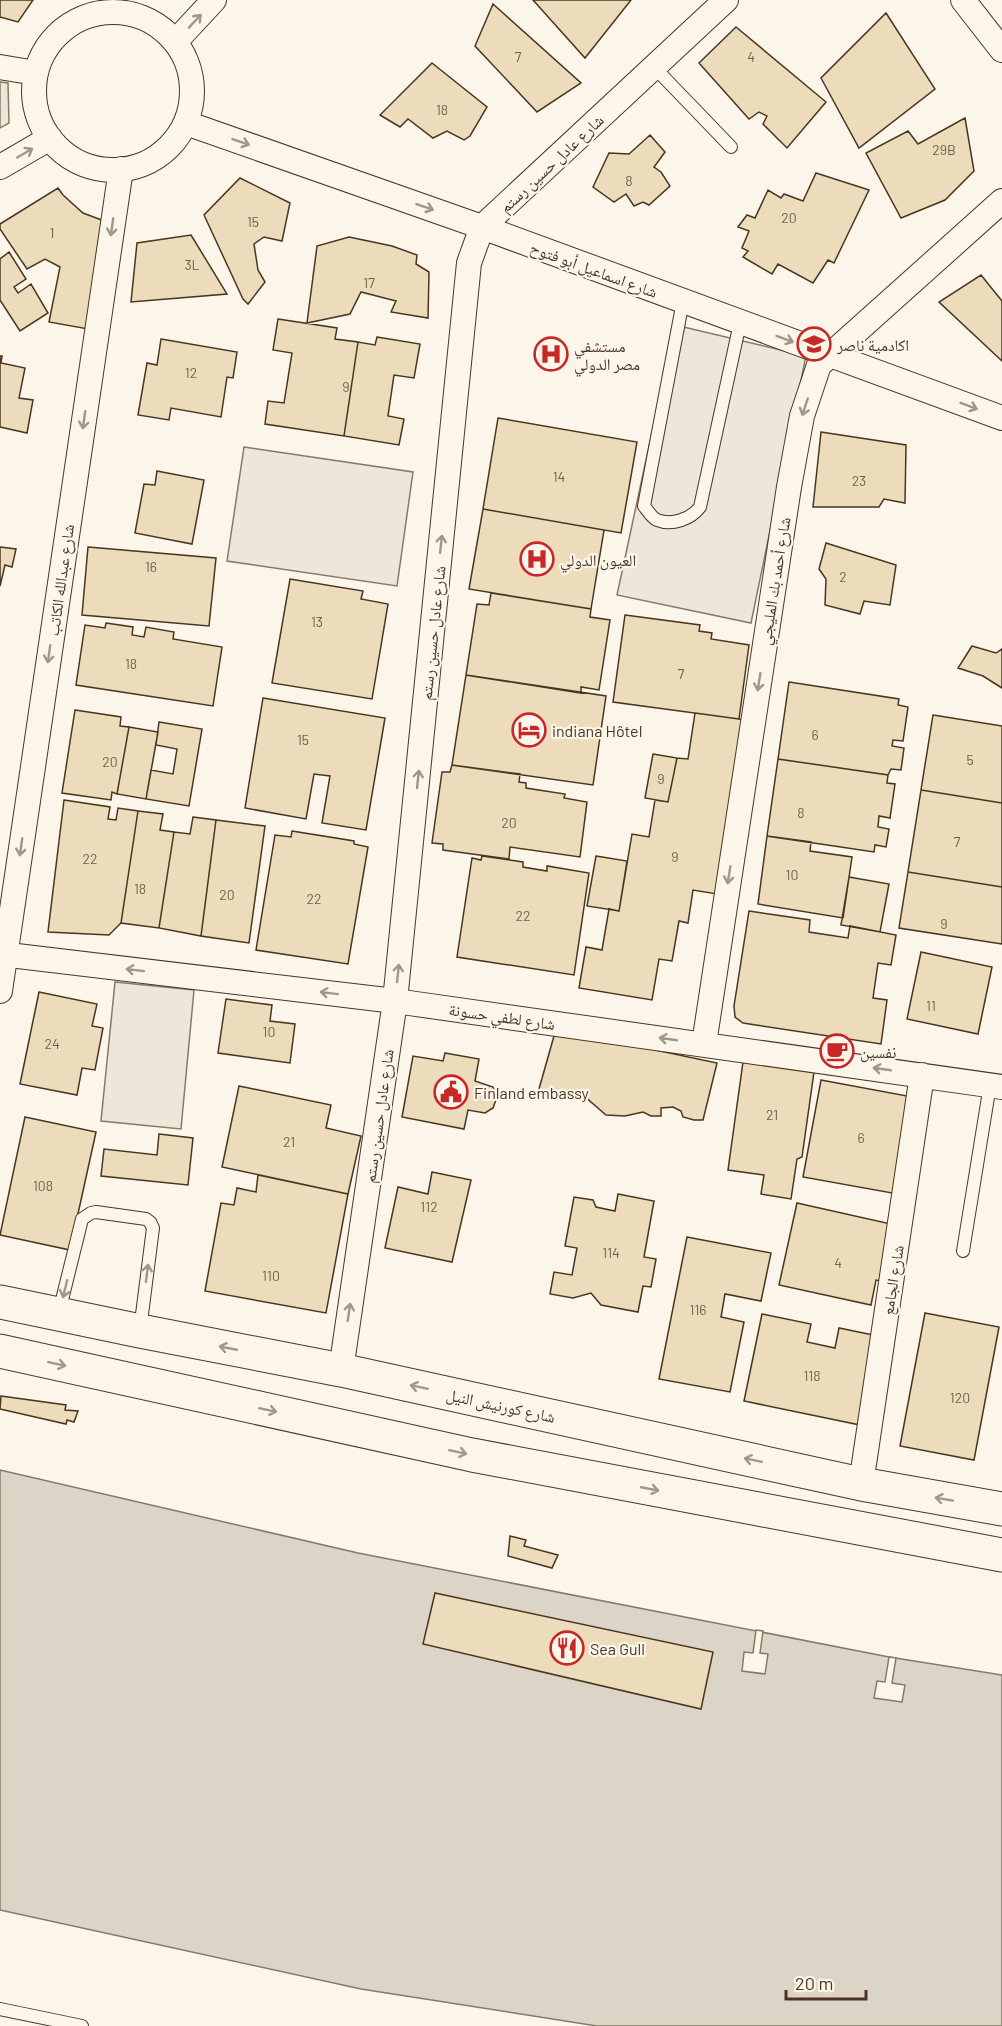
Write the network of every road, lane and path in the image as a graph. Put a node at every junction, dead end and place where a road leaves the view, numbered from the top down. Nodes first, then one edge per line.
1 (214, 0) edge
2 (726, 0) edge
3 (963, 0) edge
4 (131, 7) edge
5 (175, 42) junction
6 (1002, 50) edge
7 (0, 67) edge
8 (654, 67) junction
9 (36, 73) junction
10 (186, 123) junction
11 (50, 138) junction
12 (731, 147) dead end
13 (0, 167) edge
14 (121, 169) junction
15 (1002, 201) edge
16 (482, 227) junction
17 (682, 301) junction
18 (741, 323) junction
19 (829, 355) junction
20 (1002, 418) edge
21 (2, 954) edge
22 (0, 991) edge
23 (395, 1001) junction
24 (704, 1044) junction
25 (922, 1075) junction
26 (996, 1086) edge
27 (963, 1251) dead end
28 (0, 1302) edge
29 (59, 1314) junction
30 (140, 1331) junction
31 (0, 1351) edge
32 (341, 1370) junction
33 (861, 1484) junction
34 (1002, 1509) edge
35 (1002, 1555) edge
36 (0, 2009) edge
37 (82, 2026) edge

5 -> 1 street
2 - 8 street, شارع عادل حسين رستم
3 - 6 street
4 - 5 street
4 - 9 street
5 - 10 street
7 - 9 street
8 - 12 lane
8 - 16 street, شارع عادل حسين رستم
9 - 11 street
10 - 14 street
10 -> 16 street, شارع اسماعيل أبو فتوح
13 -> 11 street
11 - 14 street
14 -> 21 street, شارع عبدالله الكاتب
15 - 19 street, شارع أحمد بك المليجي
16 - 17 street, شارع اسماعيل أبو فتوح
23 -> 16 street, شارع عادل حسين رستم
17 - 18 street, شارع اسماعيل أبو فتوح
17 - 18 lane
18 -> 19 street, شارع اسماعيل أبو فتوح
19 -> 20 street, شارع اسماعيل أبو فتوح
19 -> 24 street, شارع أحمد بك المليجي
21 - 22 street, شارع عبدالله الكاتب
23 -> 21 street, شارع لطفي حسونة
24 -> 23 street, شارع لطفي حسونة
32 -> 23 street, شارع عادل حسين رستم
25 -> 24 street, شارع لطفي حسونة
25 - 26 street, شارع لطفي حسونة
25 - 33 street, شارع الجامع
26 - 27 lane
28 - 29 main road, شارع كورنيش النيل
29 - 30 main road, شارع كورنيش النيل
30 -> 29 lane
32 -> 30 main road, شارع كورنيش النيل
31 -> 35 main road
33 -> 32 main road, شارع كورنيش النيل
34 -> 33 main road, شارع كورنيش النيل
36 - 37 lane

